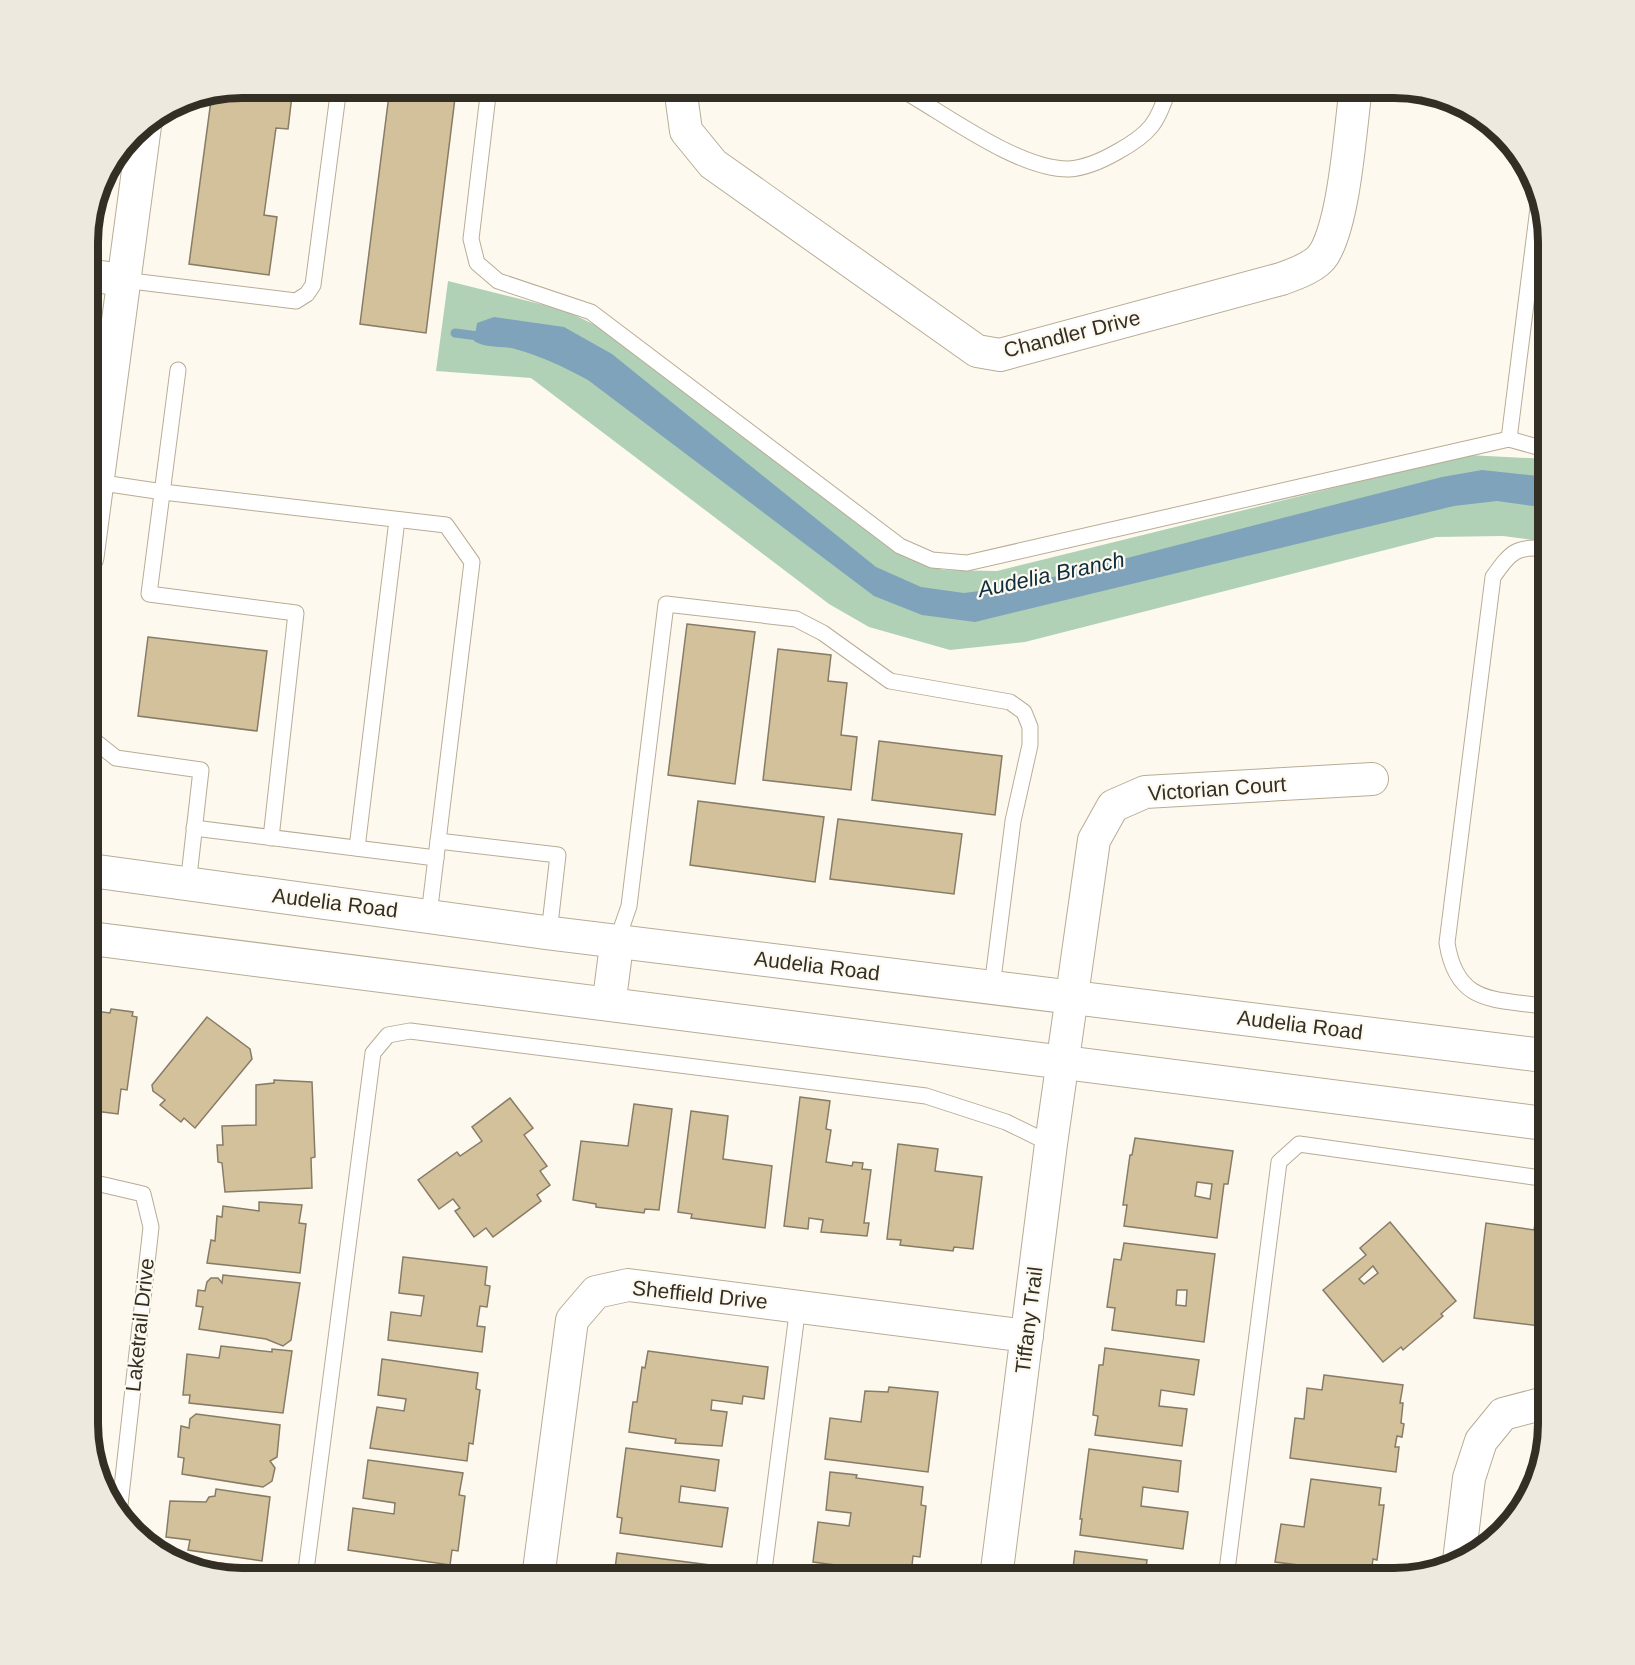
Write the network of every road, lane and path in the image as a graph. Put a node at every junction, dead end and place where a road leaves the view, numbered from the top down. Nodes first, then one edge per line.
1 (338, 98) edge
2 (488, 98) edge
3 (682, 98) edge
4 (916, 98) edge
5 (1166, 98) edge
6 (1354, 98) edge
7 (143, 137) edge
8 (1536, 223) edge
9 (98, 277) edge
10 (123, 280) junction
11 (178, 370) dead end
12 (1509, 439) junction
13 (1538, 447) edge
14 (98, 467) edge
15 (98, 482) edge
16 (163, 492) junction
17 (397, 520) junction
18 (1538, 549) edge
19 (98, 744) edge
20 (1372, 779) dead end
21 (194, 828) junction
22 (271, 838) junction
23 (438, 841) junction
24 (357, 848) junction
25 (436, 858) junction
26 (98, 872) edge
27 (188, 885) junction
28 (429, 915) junction
29 (549, 933) junction
30 (98, 939) edge
31 (617, 941) junction
32 (992, 987) junction
33 (1071, 997) junction
34 (609, 1003) junction
35 (1538, 1005) edge
36 (1538, 1055) edge
37 (1062, 1063) junction
38 (1538, 1123) edge
39 (1051, 1144) junction
40 (1538, 1178) edge
41 (98, 1184) edge
42 (798, 1306) junction
43 (1027, 1336) junction
44 (1538, 1405) edge
45 (120, 1501) edge
46 (1460, 1551) edge
47 (306, 1568) edge
48 (539, 1568) edge
49 (764, 1568) edge
50 (997, 1568) edge
51 (1227, 1568) edge

1 - 10 lane
2 - 12 lane
3 - 6 street, Chandler Drive
4 - 5 lane
7 - 10 main road
8 - 12 lane
9 - 10 street
10 - 14 main road
11 - 16 lane
12 - 13 lane
15 - 16 lane
16 - 17 lane
16 - 22 lane
17 - 23 lane
17 - 24 lane
18 - 35 lane
19 - 21 lane
20 - 33 street, Victorian Court
21 - 22 lane
21 - 27 lane
22 - 24 lane
23 - 25 lane
23 - 29 lane
24 - 25 lane
25 - 28 lane
26 - 27 main road, Audelia Road
27 - 28 main road, Audelia Road
28 - 29 main road, Audelia Road
29 - 31 main road, Audelia Road
30 - 34 main road
31 - 32 main road, Audelia Road
31 - 32 lane
31 - 34 main road
32 - 33 main road, Audelia Road
33 - 36 main road, Audelia Road
33 - 37 street, Victorian Court
34 - 37 main road
37 - 38 main road
37 - 39 street, Tiffany Trail
39 - 43 street, Tiffany Trail
39 - 47 lane
40 - 51 lane
41 - 45 lane, Laketrail Drive
42 - 43 street, Sheffield Drive
42 - 48 street, Sheffield Drive
42 - 49 lane
43 - 50 street, Tiffany Trail
44 - 46 street

